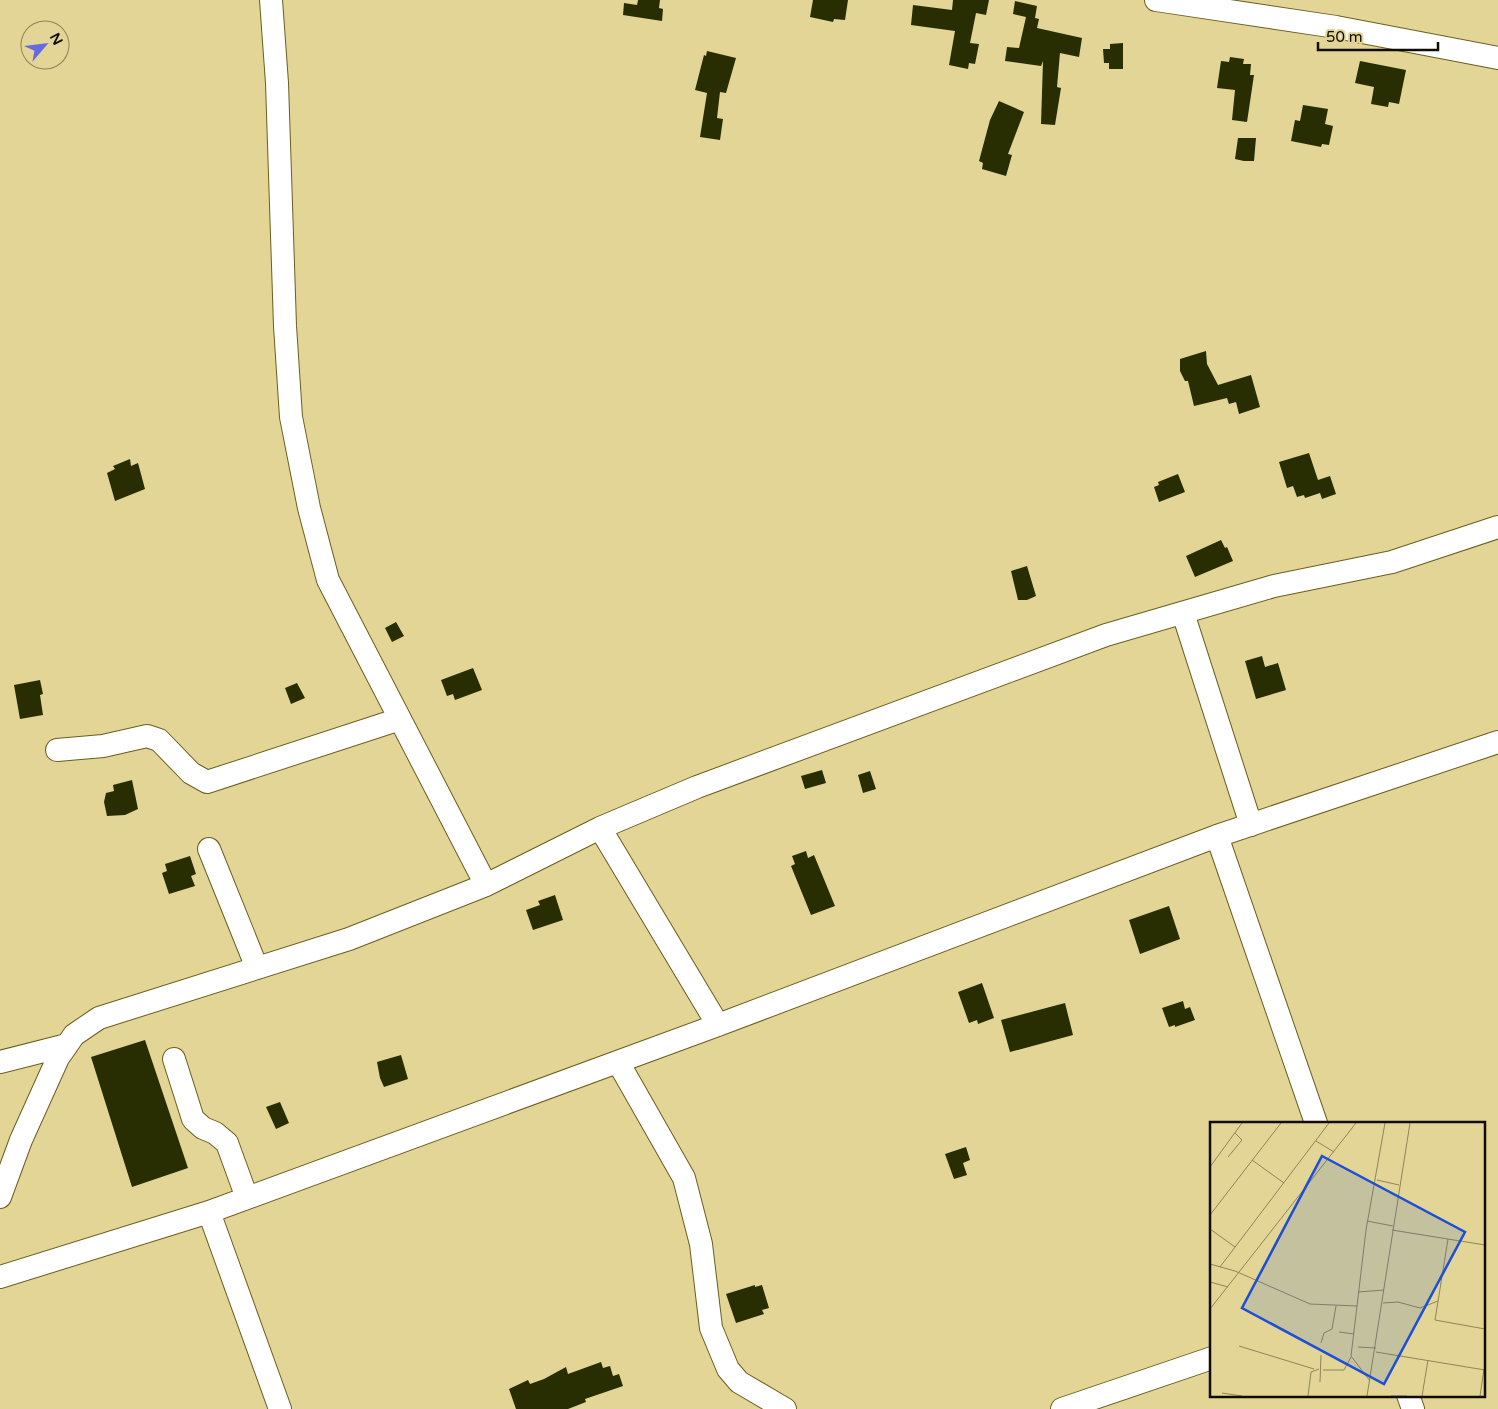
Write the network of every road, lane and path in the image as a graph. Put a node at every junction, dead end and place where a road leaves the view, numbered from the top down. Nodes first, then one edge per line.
1 (271, 0) edge
2 (1156, 0) edge
3 (1498, 58) edge
4 (1498, 527) edge
5 (1183, 613) junction
6 (400, 719) junction
7 (1498, 742) edge
8 (57, 750) dead end
9 (1251, 825) junction
10 (600, 828) junction
11 (1218, 836) junction
12 (210, 849) dead end
13 (486, 885) junction
14 (257, 968) junction
15 (718, 1024) junction
16 (67, 1045) junction
17 (174, 1059) dead end
18 (0, 1062) edge
19 (618, 1062) junction
20 (1316, 1122) edge
21 (0, 1197) edge
22 (247, 1198) junction
23 (209, 1212) junction
24 (0, 1277) edge
25 (1210, 1359) edge
26 (1408, 1396) edge
27 (280, 1409) edge
28 (785, 1409) edge
29 (1062, 1409) edge
30 (1413, 1409) edge

1 - 6 street
2 - 3 street
4 - 5 street
5 - 9 street
5 - 10 street
6 - 8 street
6 - 13 street
7 - 9 street
9 - 11 street
10 - 13 street
10 - 15 street
11 - 15 street
11 - 20 street
12 - 14 street
13 - 14 street
14 - 16 street
15 - 19 street
16 - 18 street
16 - 21 street
17 - 22 street
19 - 22 street
19 - 28 street
22 - 23 street
23 - 24 street
23 - 27 street
25 - 29 street
26 - 30 street

